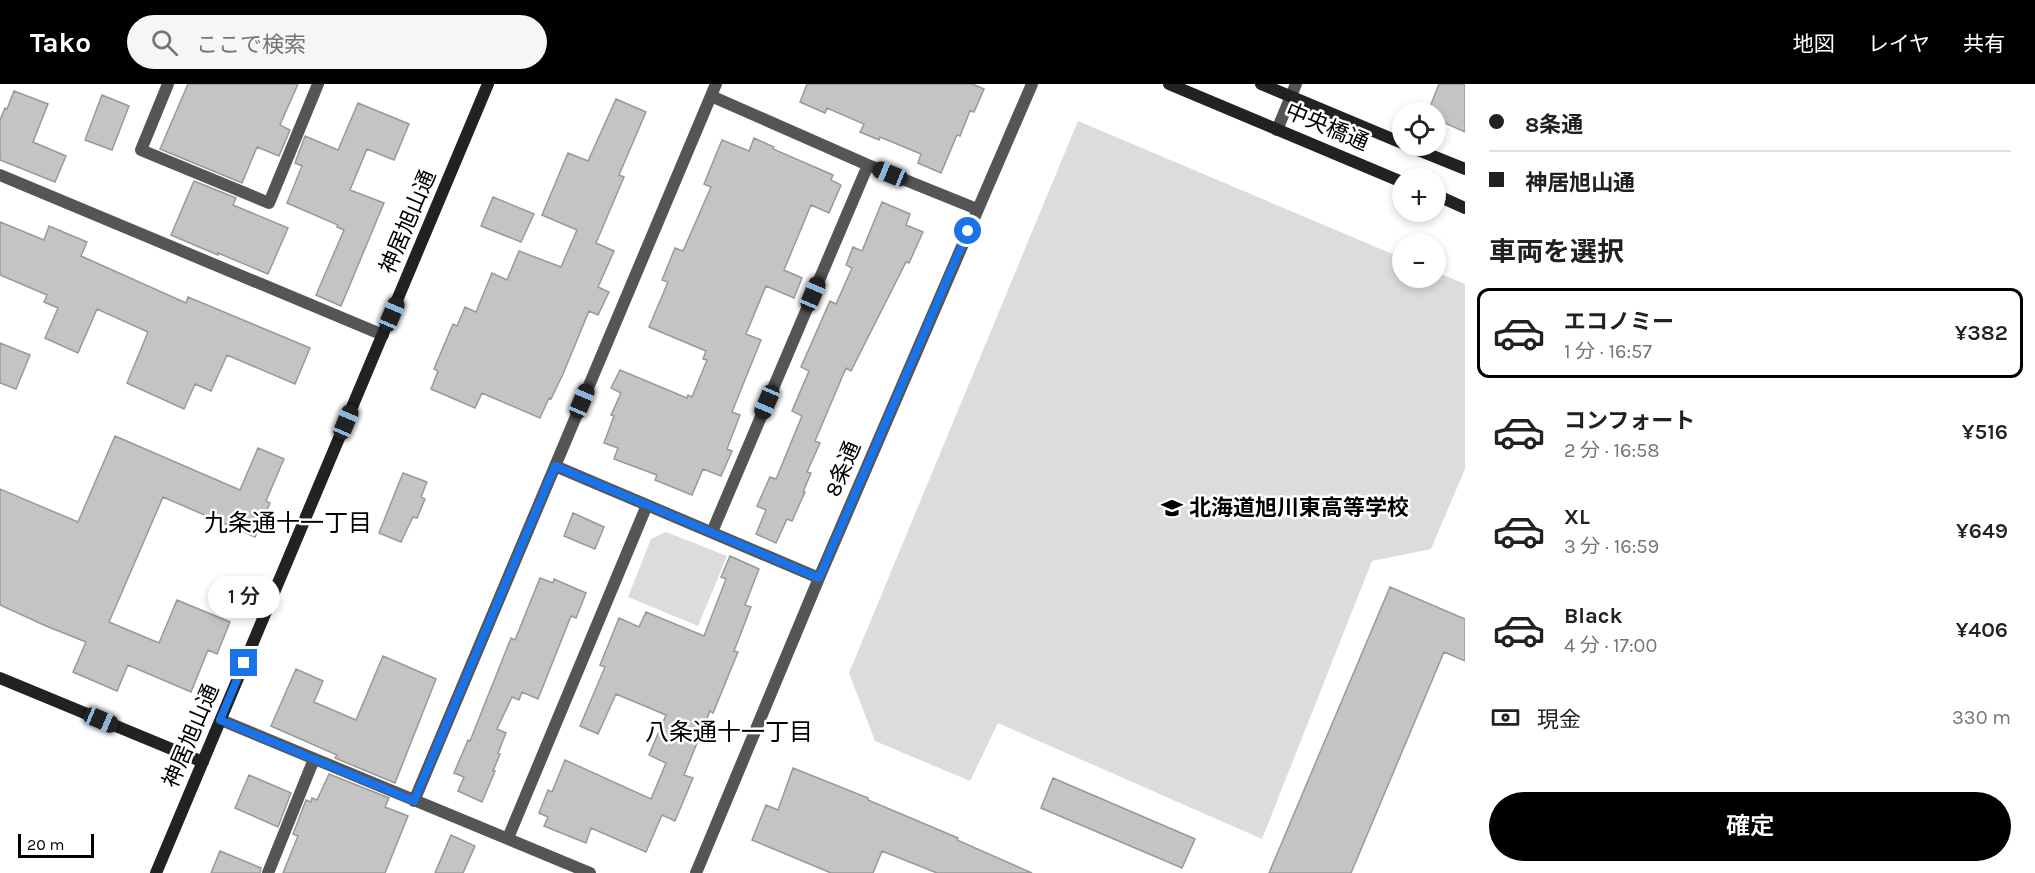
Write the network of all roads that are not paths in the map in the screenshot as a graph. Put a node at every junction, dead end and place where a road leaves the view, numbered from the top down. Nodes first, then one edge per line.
1 (168, 84) edge
2 (318, 84) edge
3 (488, 84) edge
4 (716, 84) edge
5 (1032, 84) edge
6 (1169, 84) edge
7 (1261, 84) edge
8 (1296, 84) edge
9 (711, 96) junction
10 (1291, 97) junction
11 (1277, 130) junction
12 (1392, 139) edge
13 (1433, 156) edge
14 (868, 165) junction
15 (1465, 169) edge
16 (0, 175) edge
17 (1392, 178) edge
18 (1446, 199) edge
19 (1465, 208) edge
20 (977, 209) junction
21 (383, 335) junction
22 (555, 466) junction
23 (647, 506) junction
24 (712, 532) junction
25 (819, 578) junction
26 (0, 678) edge
27 (220, 720) junction
28 (314, 759) junction
29 (203, 762) junction
30 (414, 801) junction
31 (508, 838) junction
32 (156, 873) edge
33 (268, 873) edge
34 (590, 873) edge
35 (696, 873) edge

1 - 2 street
3 - 21 street, 神居旭山通
4 - 9 street
5 - 20 street, 8条通
6 - 11 street, 中央橋通
7 - 10 street, 中央橋通
8 - 10 street
9 - 14 street
9 - 22 street
10 - 11 street
10 - 12 street, 中央橋通
11 - 17 street, 中央橋通
13 - 15 street
14 - 20 street
14 - 24 street
16 - 21 street
18 - 19 street
20 - 25 street, 8条通
21 - 27 street, 神居旭山通
22 - 23 street
22 - 30 street
23 - 24 street
23 - 31 street
24 - 25 street
25 - 35 street, 8条通
26 - 29 street
27 - 28 street
27 - 29 street, 神居旭山通
28 - 30 street
28 - 33 street
29 - 32 street, 神居旭山通
30 - 31 street
31 - 34 street

